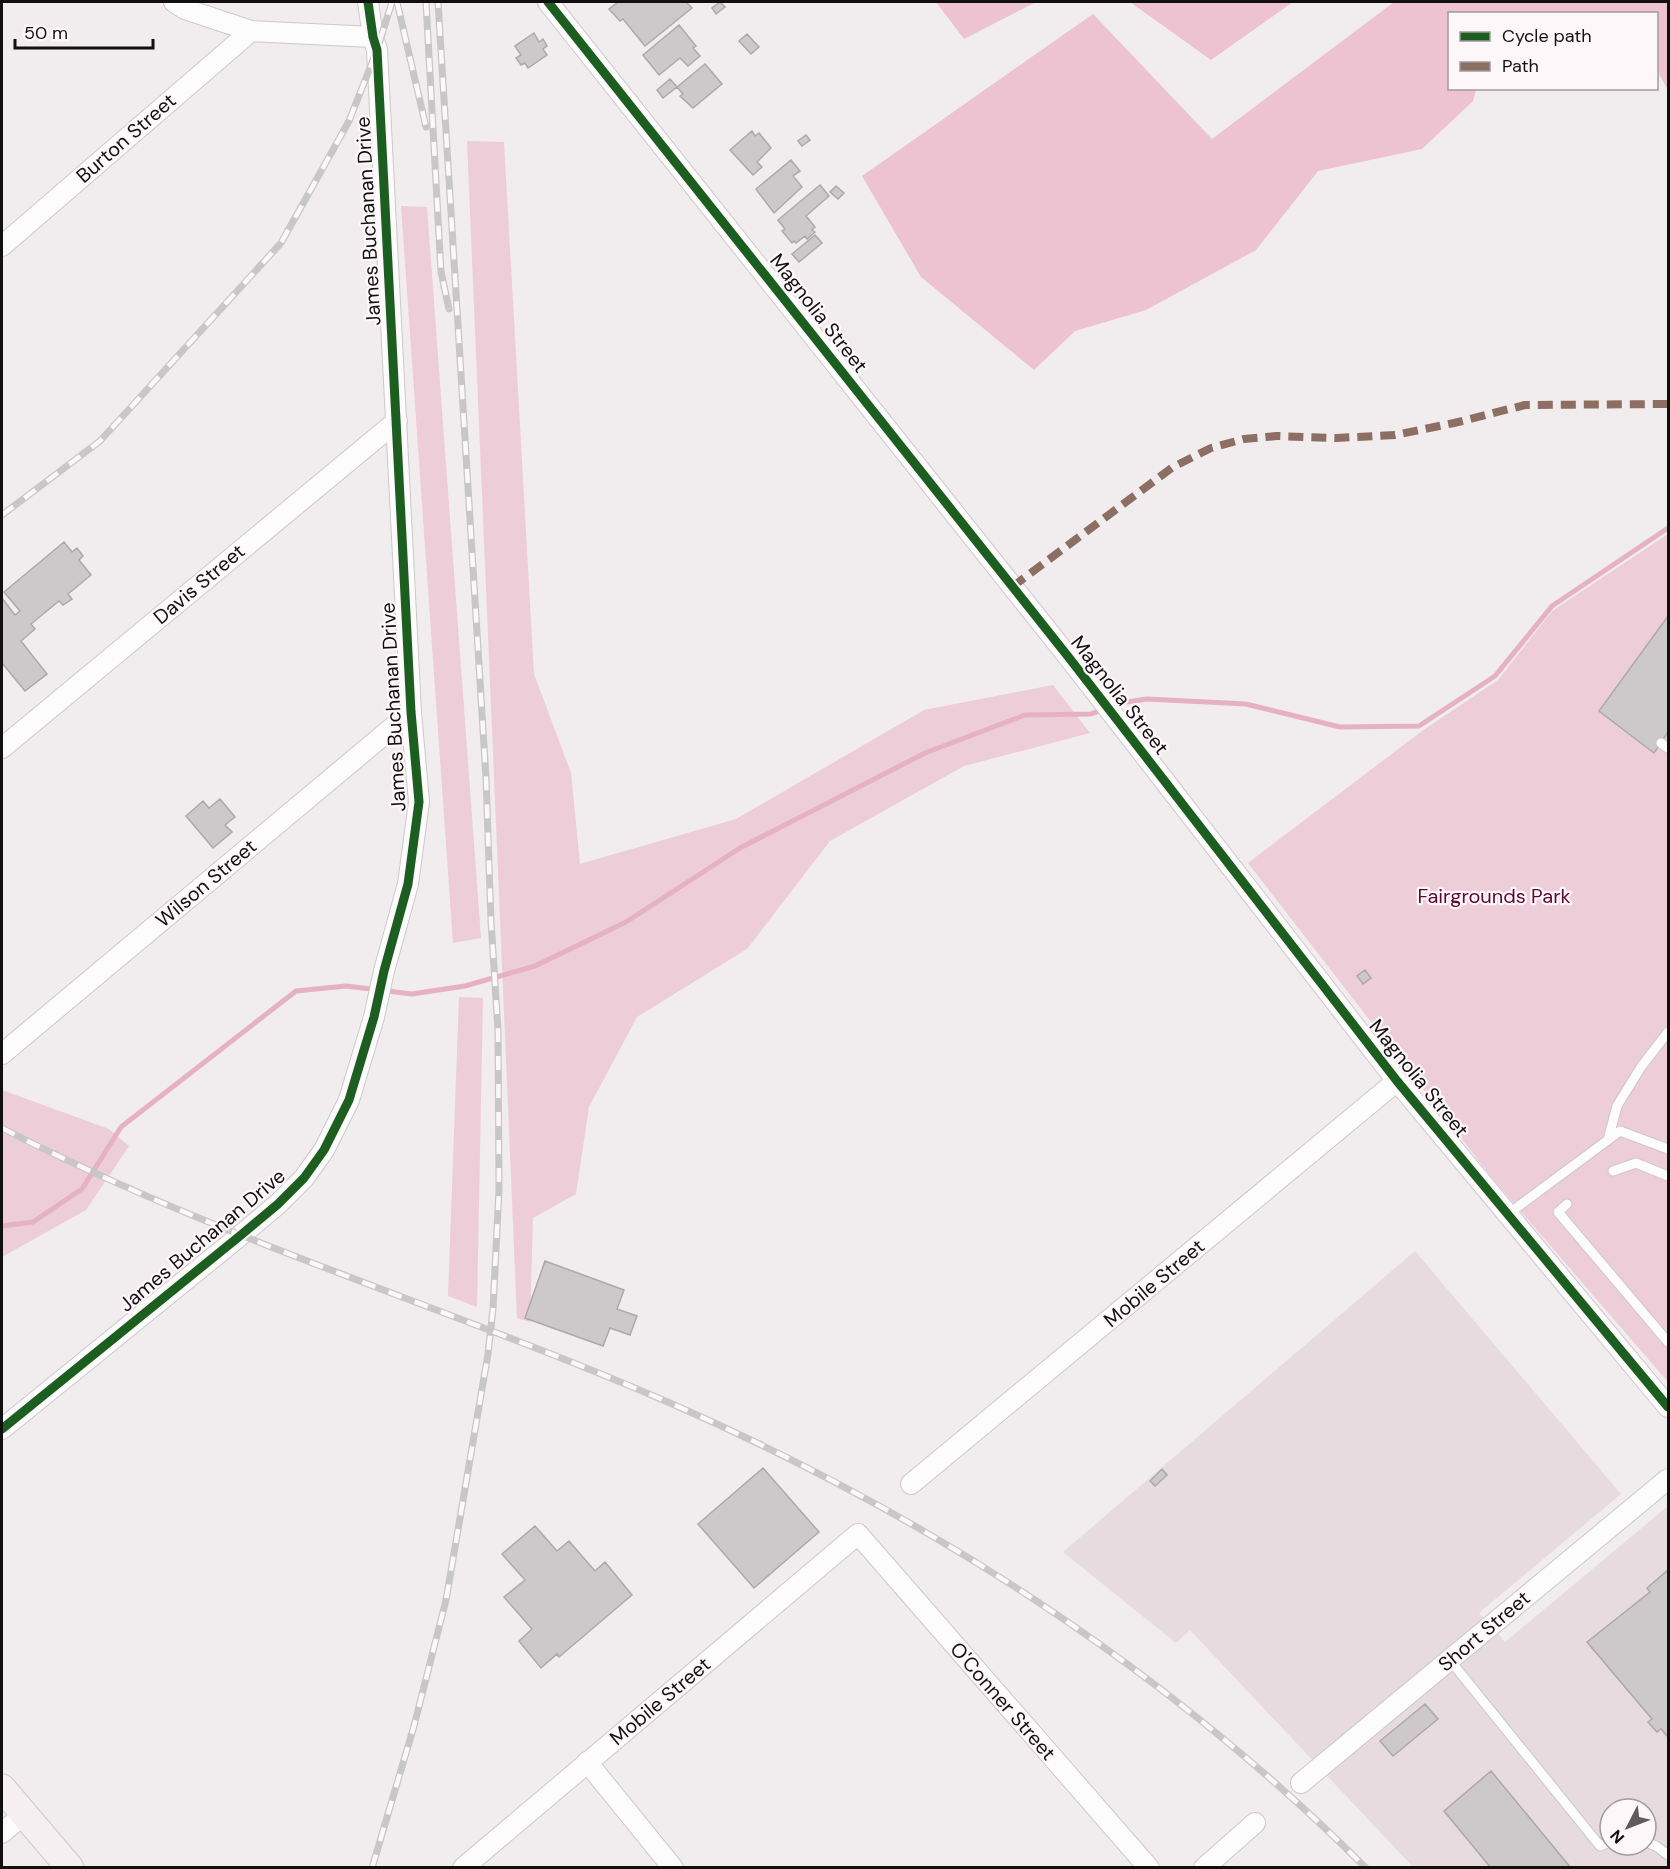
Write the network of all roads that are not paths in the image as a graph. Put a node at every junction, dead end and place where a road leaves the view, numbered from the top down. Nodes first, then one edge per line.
1 (174, 2) edge
2 (368, 2) edge
3 (548, 2) edge
4 (251, 31) junction
5 (373, 37) junction
6 (2, 246) edge
7 (397, 421) junction
8 (411, 712) junction
9 (2, 748) edge
10 (1668, 1032) edge
11 (2, 1054) edge
12 (1397, 1081) junction
13 (1608, 1140) junction
14 (1668, 1149) edge
15 (1613, 1171) dead end
16 (1668, 1176) edge
17 (1567, 1204) dead end
18 (1508, 1214) junction
19 (1668, 1342) edge
20 (1668, 1407) edge
21 (2, 1429) edge
22 (1668, 1479) edge
23 (911, 1484) dead end
24 (858, 1534) joint
25 (1449, 1659) junction
26 (587, 1762) junction
27 (1301, 1783) dead end
28 (2, 1788) edge
29 (23, 1815) junction
30 (1255, 1823) dead end
31 (2, 1833) edge
32 (1598, 1844) edge
33 (70, 1868) edge
34 (463, 1868) edge
35 (673, 1868) edge
36 (1149, 1868) edge
37 (1204, 1868) edge

1 - 4 street
2 - 5 street, James Buchanan Drive
3 - 12 street, Magnolia Street
4 - 5 street
4 - 6 street, Burton Street
5 - 7 street, James Buchanan Drive
7 - 8 street, James Buchanan Drive
7 - 9 street, Davis Street
8 - 11 street, Wilson Street
8 - 21 street, James Buchanan Drive
10 - 13 lane
12 - 18 street, Magnolia Street
12 - 23 street, Mobile Street
13 - 14 lane
13 - 18 lane
15 - 16 lane
17 - 19 lane
18 - 20 street, Magnolia Street
22 - 25 street, Short Street
24 - 26 street, Mobile Street
24 - 36 street, O'Conner Street
25 - 27 street, Short Street
25 - 32 lane
26 - 34 street, Mobile Street
26 - 35 street
28 - 29 street
29 - 31 street
29 - 33 street
30 - 37 street

